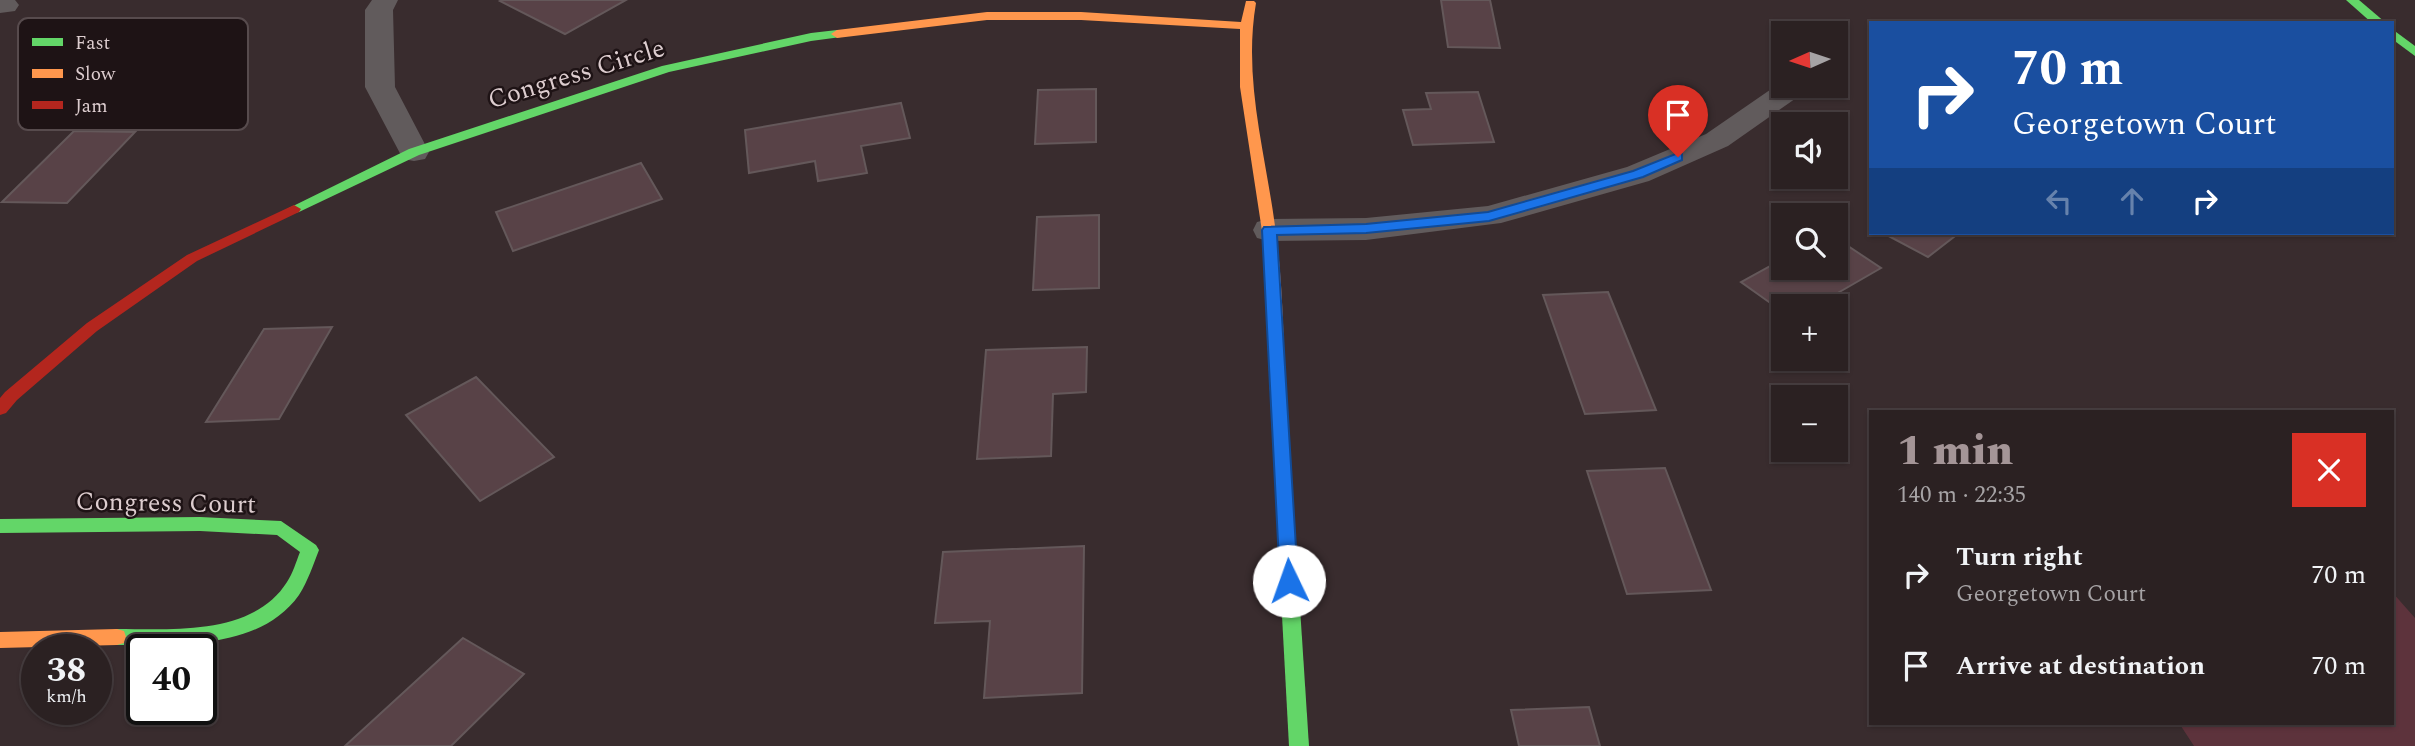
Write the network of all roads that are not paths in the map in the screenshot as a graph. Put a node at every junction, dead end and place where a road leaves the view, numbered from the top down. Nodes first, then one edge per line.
1 (384, 0) edge
2 (1251, 0) edge
3 (2352, 0) edge
4 (2378, 21) edge
5 (1244, 26) junction
6 (2394, 35) edge
7 (2415, 52) edge
8 (1778, 98) edge
9 (414, 152) junction
10 (1269, 230) junction
11 (0, 409) edge
12 (0, 526) edge
13 (0, 640) edge
14 (1299, 746) edge

1 - 9 street
2 - 5 main road
3 - 4 main road
5 - 9 main road, Congress Circle
5 - 10 main road
6 - 7 main road
8 - 10 street
9 - 11 main road, Congress Circle
10 - 14 main road
12 - 13 main road, Congress Court

